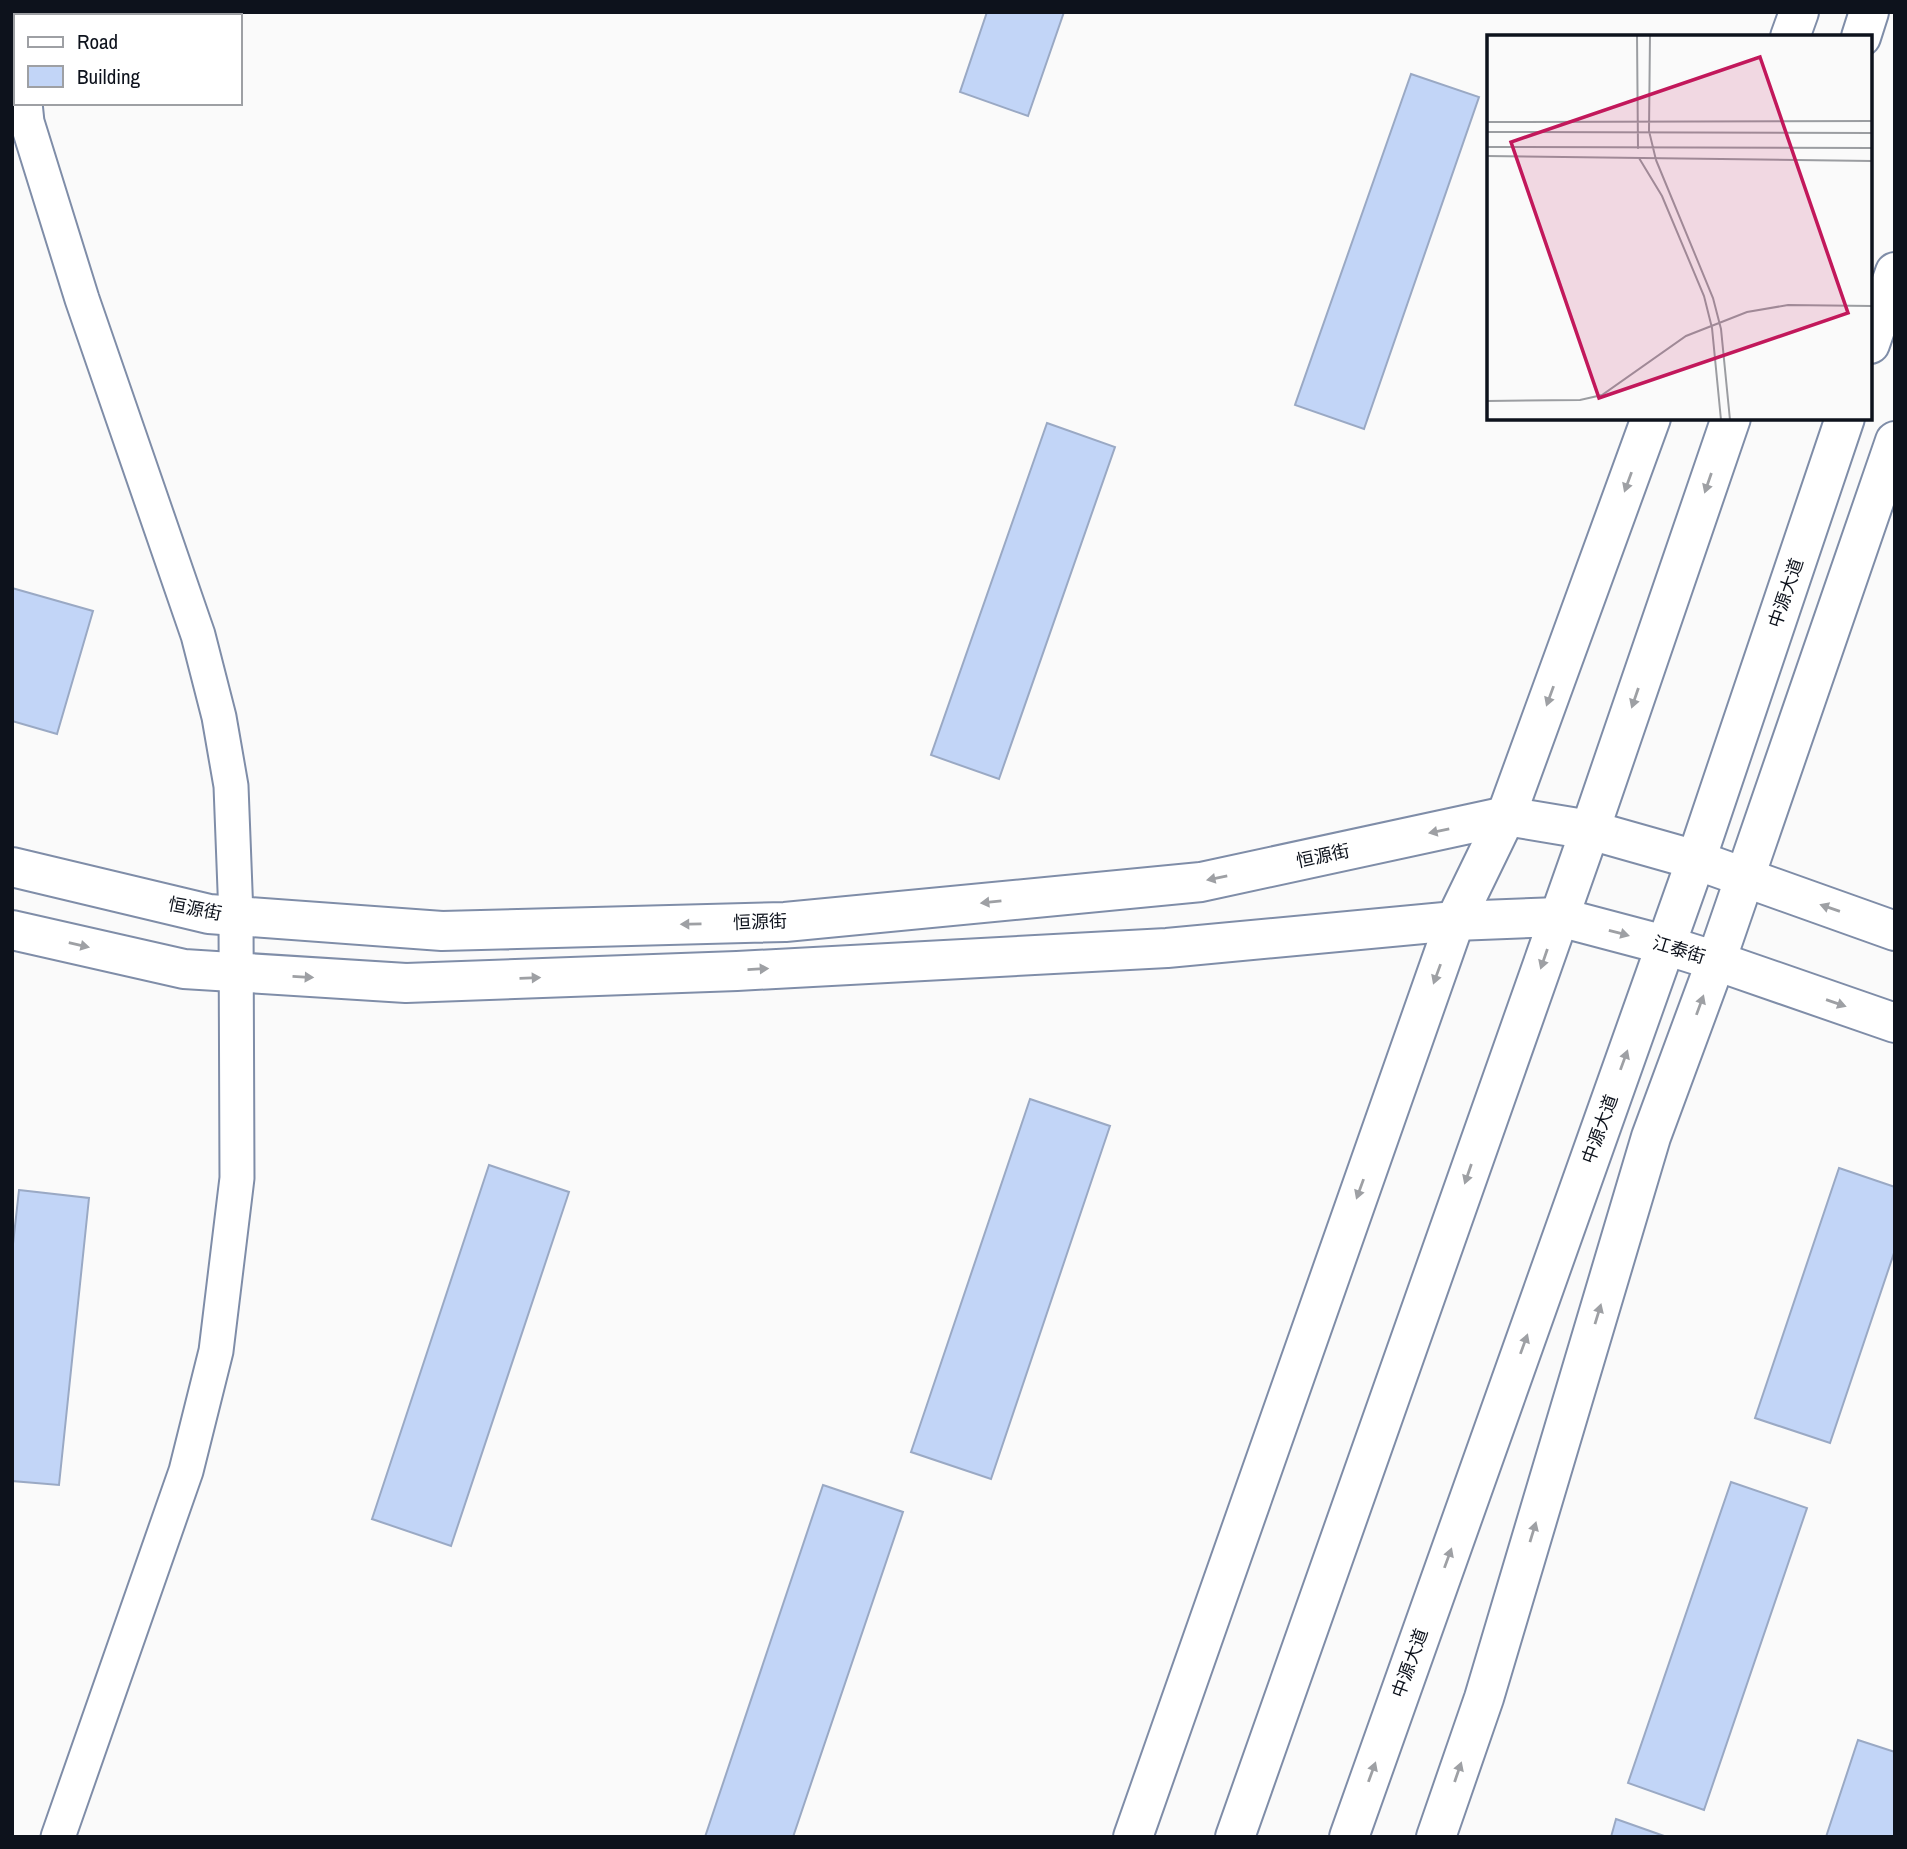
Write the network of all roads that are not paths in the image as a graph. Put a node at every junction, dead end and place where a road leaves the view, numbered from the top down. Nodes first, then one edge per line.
1 (1799, 12) edge
2 (1869, 12) edge
3 (1791, 35) edge
4 (1862, 35) edge
5 (25, 105) edge
6 (1895, 272) edge
7 (1872, 338) edge
8 (1650, 420) edge
9 (1730, 420) edge
10 (1844, 420) edge
11 (1895, 441) edge
12 (1506, 816) junction
13 (1590, 830) junction
14 (1696, 860) junction
15 (12, 866) edge
16 (1743, 877) junction
17 (236, 916) junction
18 (1559, 916) junction
19 (1455, 921) junction
20 (12, 930) edge
21 (1895, 931) edge
22 (1665, 945) junction
23 (1716, 961) junction
24 (236, 972) junction
25 (1895, 1023) edge
26 (58, 1837) edge
27 (1133, 1837) edge
28 (1235, 1837) edge
29 (1349, 1837) edge
30 (1436, 1837) edge

1 - 3 main road
2 - 4 main road
5 - 17 street
6 - 7 main road
8 -> 12 main road
9 -> 13 main road
10 - 14 main road, 中源大道
11 - 16 main road
12 - 13 main road
12 -> 17 main road, 恒源街
12 - 19 main road
13 - 14 main road
13 - 18 main road
14 - 16 main road
14 - 22 main road, 中源大道
15 - 17 main road, 恒源街
21 -> 16 main road
16 - 23 main road
17 - 24 street
18 - 19 main road, 江泰街
18 -> 22 main road, 江泰街
18 -> 28 main road
24 -> 19 main road
19 -> 27 main road
20 -> 24 main road
22 - 23 main road, 江泰街
29 -> 22 main road, 中源大道
23 -> 25 main road, 江泰街
30 -> 23 main road
24 - 26 street

